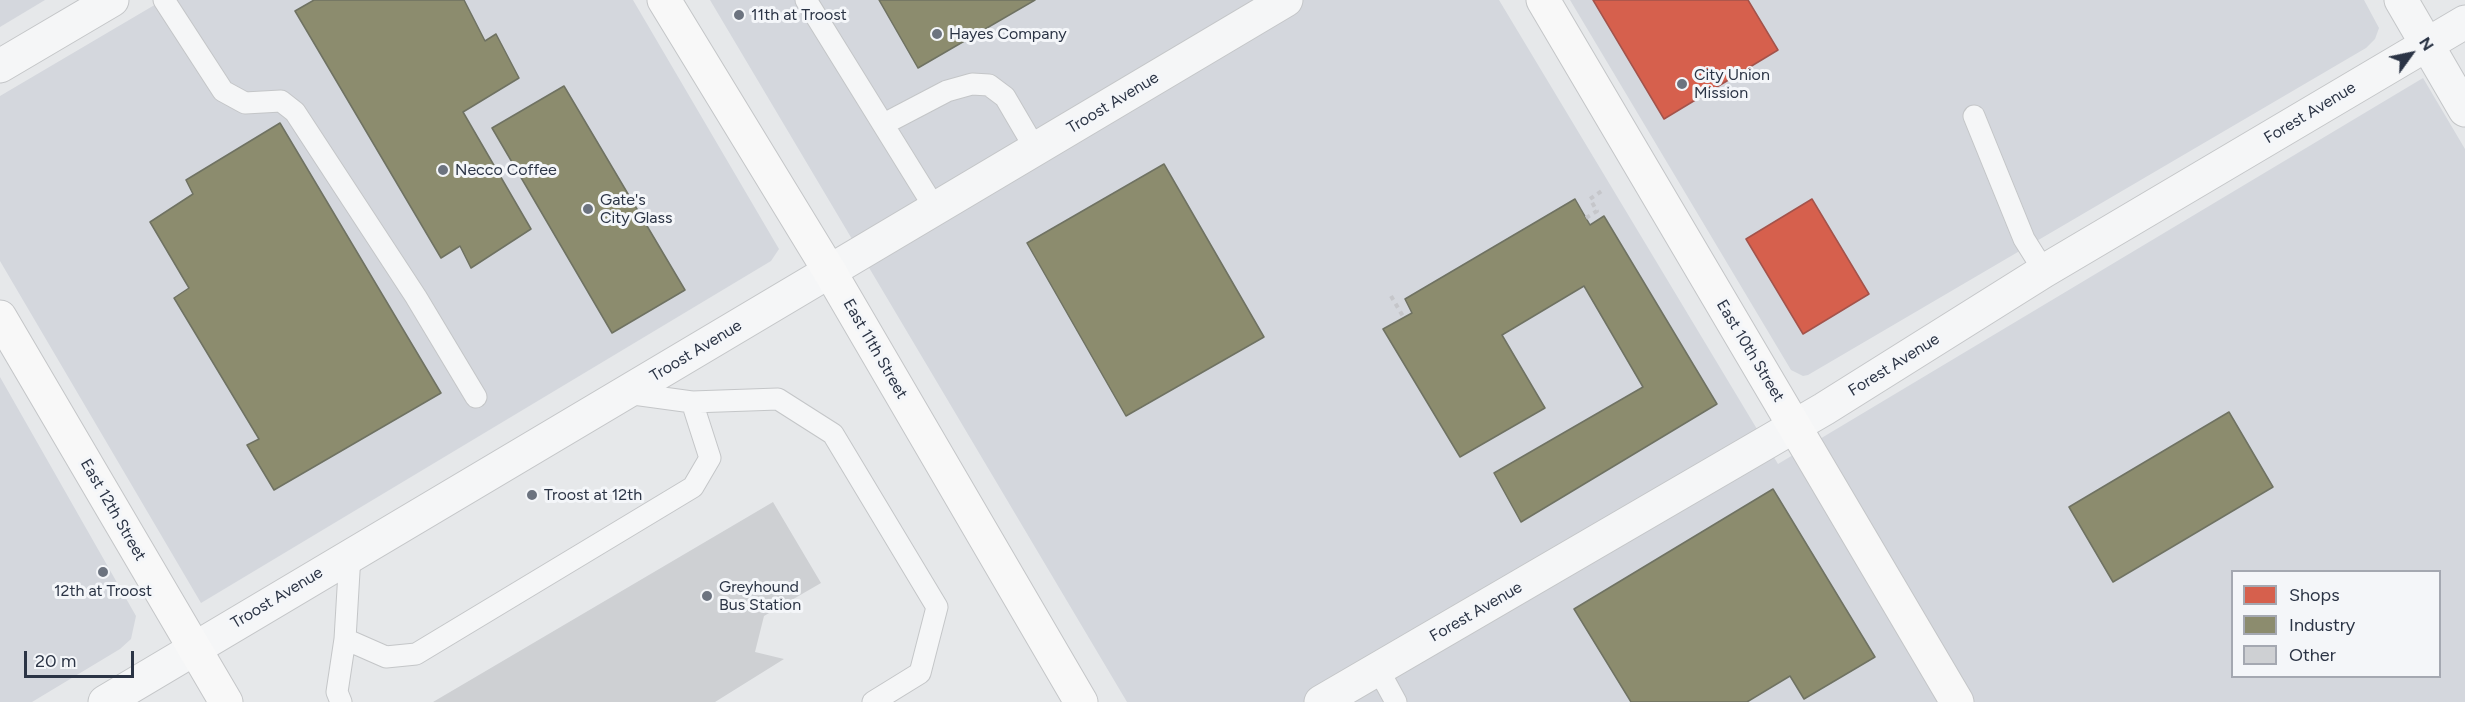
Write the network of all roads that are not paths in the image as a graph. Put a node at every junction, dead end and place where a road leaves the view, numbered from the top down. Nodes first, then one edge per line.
1 (112, 0) edge
2 (164, 0) edge
3 (665, 0) edge
4 (806, 0) edge
5 (1286, 0) edge
6 (1543, 0) edge
7 (2401, 0) edge
8 (2465, 22) edge
9 (2427, 44) junction
10 (0, 66) edge
11 (2465, 110) edge
12 (1974, 116) dead end
13 (884, 124) junction
14 (1036, 150) junction
15 (936, 210) junction
16 (830, 272) junction
17 (2044, 272) junction
18 (0, 317) edge
19 (626, 393) junction
20 (476, 397) dead end
21 (692, 402) junction
22 (1794, 425) junction
23 (350, 555) junction
24 (345, 639) junction
25 (194, 648) junction
26 (1378, 669) junction
27 (105, 702) edge
28 (226, 702) edge
29 (341, 702) edge
30 (873, 702) edge
31 (1081, 702) edge
32 (1321, 702) edge
33 (1396, 702) edge
34 (1957, 702) edge

1 - 10 street
2 - 20 lane
3 - 16 main road, East 11th Street
4 - 13 lane
5 - 14 street, Troost Avenue
6 - 22 main road, East 10th Street
7 - 9 street
8 - 9 street, Forest Avenue
9 - 11 street
9 - 17 street, Forest Avenue
12 - 17 lane
13 - 14 lane
13 - 15 lane
14 - 15 street, Troost Avenue
15 - 16 street, Troost Avenue
16 - 19 street, Troost Avenue
16 - 31 main road, East 11th Street
17 - 22 street, Forest Avenue
18 - 25 main road, East 12th Street
19 - 21 lane
19 - 23 street, Troost Avenue
21 - 24 lane
21 - 30 lane
22 - 26 street, Forest Avenue
22 - 34 main road, East 10th Street
23 - 24 lane
23 - 25 street, Troost Avenue
24 - 29 lane
25 - 27 street, Troost Avenue
25 - 28 main road, East 12th Street
26 - 32 street, Forest Avenue
26 - 33 lane

